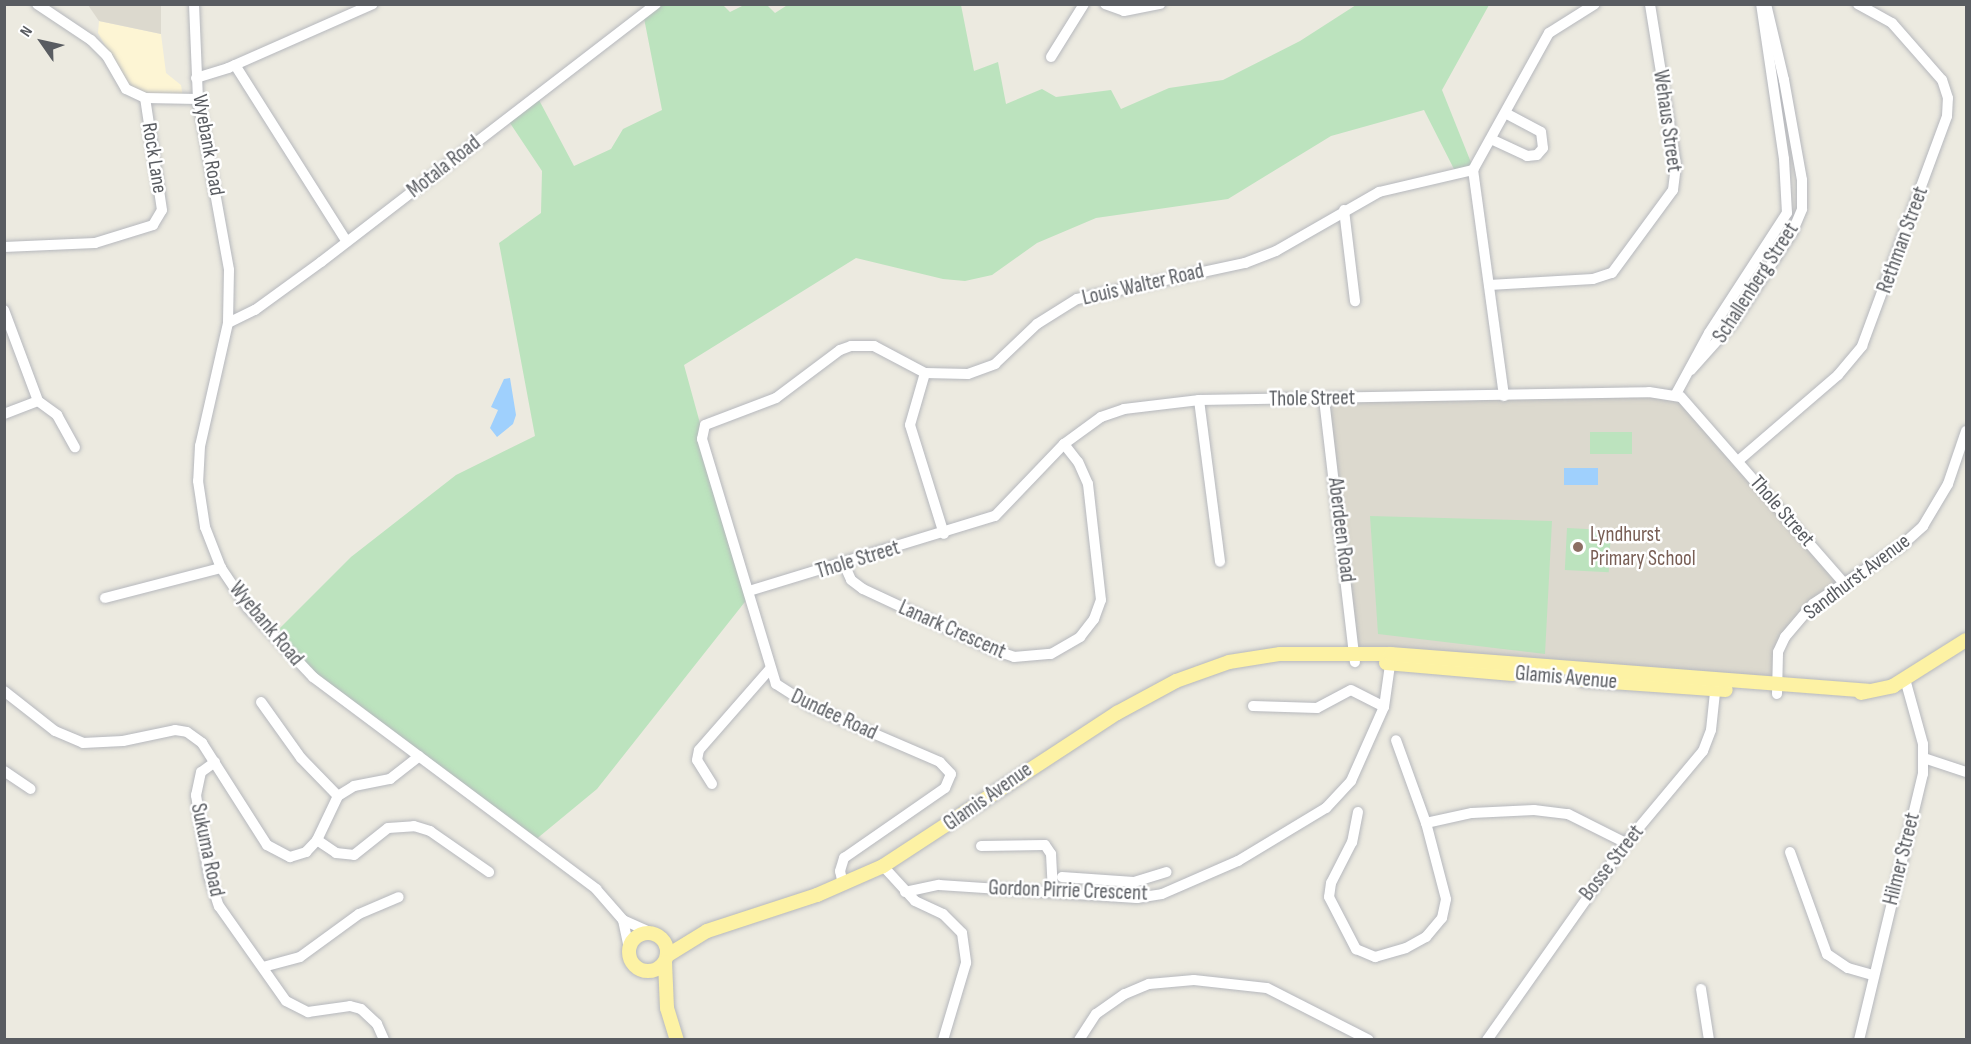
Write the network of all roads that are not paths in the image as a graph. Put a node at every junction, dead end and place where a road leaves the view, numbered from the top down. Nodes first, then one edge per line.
1 (37, 4) edge
2 (194, 4) edge
3 (373, 4) edge
4 (656, 4) edge
5 (1084, 4) edge
6 (1105, 4) edge
7 (1160, 4) edge
8 (1595, 4) edge
9 (1650, 4) edge
10 (1763, 4) edge
11 (1858, 4) edge
12 (1051, 57) dead end
13 (234, 65) junction
14 (196, 78) junction
15 (145, 98) junction
16 (198, 99) junction
17 (1506, 113) junction
18 (1493, 140) junction
19 (1473, 170) junction
20 (1344, 210) junction
21 (347, 242) junction
22 (10, 248) edge
23 (4, 259) edge
24 (1489, 285) junction
25 (1355, 301) dead end
26 (4, 310) edge
27 (228, 322) junction
28 (925, 373) junction
29 (1676, 394) junction
30 (1504, 396) junction
31 (1324, 399) junction
32 (1199, 400) junction
33 (38, 401) junction
34 (4, 414) edge
35 (704, 428) joint
36 (1966, 430) edge
37 (1064, 444) junction
38 (75, 447) dead end
39 (1738, 461) junction
40 (944, 534) junction
41 (1220, 562) dead end
42 (844, 564) junction
43 (221, 568) junction
44 (1844, 583) junction
45 (749, 591) junction
46 (105, 598) dead end
47 (1966, 640) edge
48 (1355, 658) junction
49 (1390, 659) junction
50 (770, 669) junction
51 (1905, 679) junction
52 (1715, 686) junction
53 (1777, 689) junction
54 (4, 692) edge
55 (261, 702) dead end
56 (1253, 706) dead end
57 (1384, 707) junction
58 (1396, 740) dead end
59 (419, 756) junction
60 (1924, 759) junction
61 (214, 762) junction
62 (4, 771) edge
63 (1966, 772) edge
64 (712, 784) dead end
65 (31, 789) dead end
66 (338, 796) junction
67 (1358, 812) dead end
68 (1426, 824) junction
69 (317, 840) junction
70 (1626, 843) junction
71 (981, 846) dead end
72 (1790, 852) dead end
73 (883, 866) junction
74 (489, 872) dead end
75 (1166, 872) dead end
76 (1062, 877) dead end
77 (843, 884) junction
78 (905, 892) junction
79 (1053, 892) junction
80 (399, 897) dead end
81 (623, 920) junction
82 (707, 931) junction
83 (656, 934) junction
84 (629, 948) junction
85 (666, 958) junction
86 (263, 967) junction
87 (644, 970) junction
88 (1873, 975) junction
89 (1701, 989) dead end
90 (667, 1008) junction
91 (384, 1040) edge
92 (677, 1040) edge
93 (943, 1040) edge
94 (1079, 1040) edge
95 (1370, 1040) edge
96 (1487, 1040) edge
97 (1709, 1040) edge
98 (1859, 1040) edge

1 - 15 street
2 - 14 street, Wyebank Road
3 - 13 street
4 - 21 street, Motala Road
5 - 12 street
6 - 7 street
8 - 17 street
9 - 24 street, Wehaus Street
10 - 29 street, Schallenberg Street
11 - 39 street, Rethman Street
13 - 14 street
13 - 21 street
14 - 16 street, Wyebank Road
15 - 16 street, Rock Lane
15 - 22 street, Rock Lane
16 - 27 street, Wyebank Road
17 - 18 street
17 - 18 street
18 - 19 street
19 - 20 street, Louis Walter Road
19 - 24 street
20 - 25 street
20 - 28 street, Louis Walter Road
21 - 27 street, Motala Road
22 - 23 street
24 - 30 street
26 - 33 street
27 - 43 street, Wyebank Road
28 - 35 street, Louis Walter Road
28 - 40 street
29 - 30 street, Thole Street
29 - 39 street, Thole Street
30 - 31 street, Thole Street
31 - 32 street, Thole Street
31 - 48 street, Aberdeen Road
32 - 37 street, Thole Street
32 - 41 street
33 - 34 street
33 - 38 street
35 - 45 street, Dundee Road
36 - 44 street, Sandhurst Avenue
37 - 40 street, Thole Street
37 - 42 street, Lanark Crescent
39 - 44 street, Thole Street
40 - 42 street, Thole Street
42 - 45 street, Thole Street
43 - 46 street
43 - 59 street, Wyebank Road
44 - 53 street, Sandhurst Avenue
45 - 50 street, Dundee Road
47 - 51 main road, Glamis Avenue
48 - 49 main road, Glamis Avenue
48 - 73 main road, Glamis Avenue
49 - 52 main road, Glamis Avenue
49 - 57 street, Gordon Pirrie Crescent
50 - 64 street
50 - 77 street, Dundee Road
51 - 53 main road, Glamis Avenue
51 - 60 street, Hilmer Street
52 - 53 main road, Glamis Avenue
52 - 70 street, Bosse Street
54 - 61 street
55 - 66 street
56 - 57 street
57 - 79 street, Gordon Pirrie Crescent
58 - 68 street
59 - 66 street
59 - 81 street, Wyebank Road
60 - 63 street
60 - 88 street, Hilmer Street
61 - 69 street
61 - 86 street, Sukuma Road
62 - 65 street
66 - 69 street
67 - 68 street
68 - 70 street
69 - 74 street
70 - 96 street, Bosse Street
71 - 79 street
72 - 88 street
73 - 77 main road, Glamis Avenue
73 - 78 street
75 - 76 street
77 - 82 main road, Glamis Avenue
78 - 79 street, Gordon Pirrie Crescent
78 - 93 street
80 - 86 street
81 - 83 street, Wyebank Road
81 - 84 street
82 - 83 main road, Glamis Avenue
82 - 85 main road, Glamis Avenue
83 - 84 main road
83 - 85 main road
84 - 87 main road
85 - 87 main road
85 - 90 main road
86 - 91 street, Sukuma Road
87 - 90 main road
88 - 98 street, Hilmer Street
89 - 97 street
90 - 92 main road
94 - 95 street

